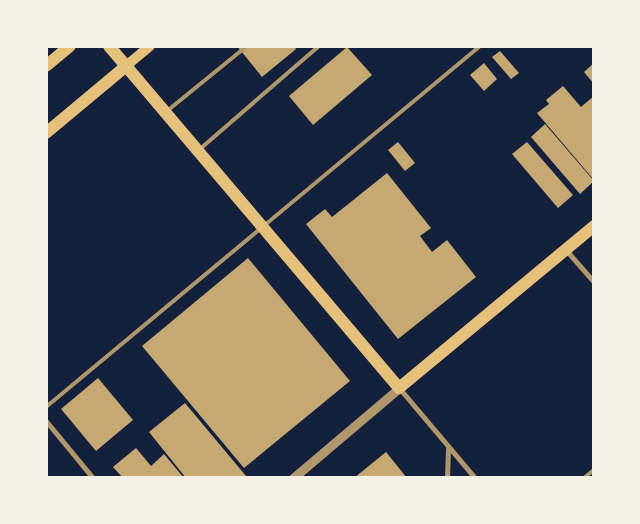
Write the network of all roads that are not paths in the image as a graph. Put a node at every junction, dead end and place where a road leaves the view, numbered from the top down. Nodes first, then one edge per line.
1 (70, 46) edge
2 (109, 46) edge
3 (150, 46) edge
4 (247, 46) edge
5 (319, 46) edge
6 (480, 46) edge
7 (46, 66) edge
8 (126, 66) junction
9 (162, 115) dead end
10 (46, 132) edge
11 (198, 150) junction
12 (594, 226) edge
13 (264, 227) junction
14 (566, 249) junction
15 (594, 282) edge
16 (399, 388) junction
17 (46, 407) edge
18 (46, 421) edge
19 (448, 447) junction
20 (594, 470) edge
21 (93, 478) edge
22 (293, 478) edge
23 (447, 478) edge
24 (476, 478) edge
25 (584, 478) edge

1 - 7 main road
2 - 8 main road
3 - 8 main road
4 - 9 lane
5 - 11 lane
6 - 13 lane
8 - 10 main road
8 - 11 main road
11 - 13 main road
12 - 14 main road
13 - 16 main road
13 - 17 lane
14 - 15 street
14 - 16 main road
16 - 19 street
16 - 22 street
18 - 21 street
19 - 23 street
19 - 24 street
20 - 25 lane

